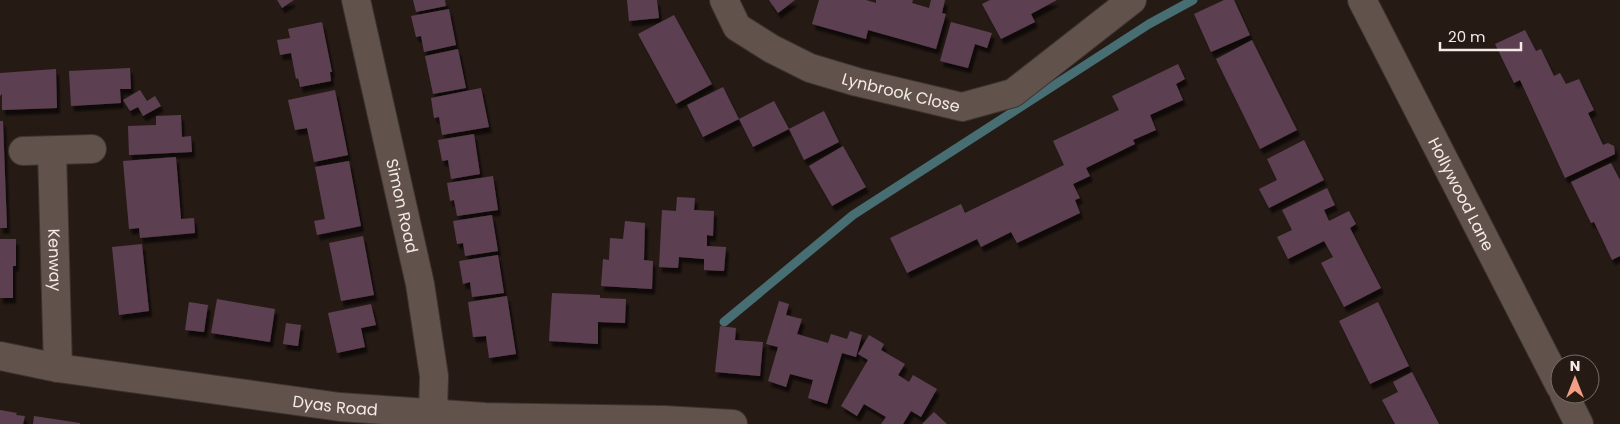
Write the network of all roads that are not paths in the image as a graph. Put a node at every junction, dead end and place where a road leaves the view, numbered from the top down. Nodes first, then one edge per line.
1 (356, 0) edge
2 (724, 0) edge
3 (1132, 0) edge
4 (1362, 0) edge
5 (92, 149) dead end
6 (23, 151) dead end
7 (52, 151) junction
8 (0, 356) edge
9 (1550, 367) edge
10 (58, 368) junction
11 (1569, 404) edge
12 (433, 414) junction
13 (485, 421) edge
14 (733, 424) edge
15 (1580, 424) edge

1 - 12 street, Simon Road
2 - 3 street, Lynbrook Close
4 - 9 street, Hollywood Lane
5 - 7 street
6 - 7 street
7 - 10 street, Kenway
8 - 10 street, Dyas Road
10 - 12 street, Dyas Road
11 - 15 street
12 - 13 street, Dyas Road
13 - 14 street, Dyas Road

